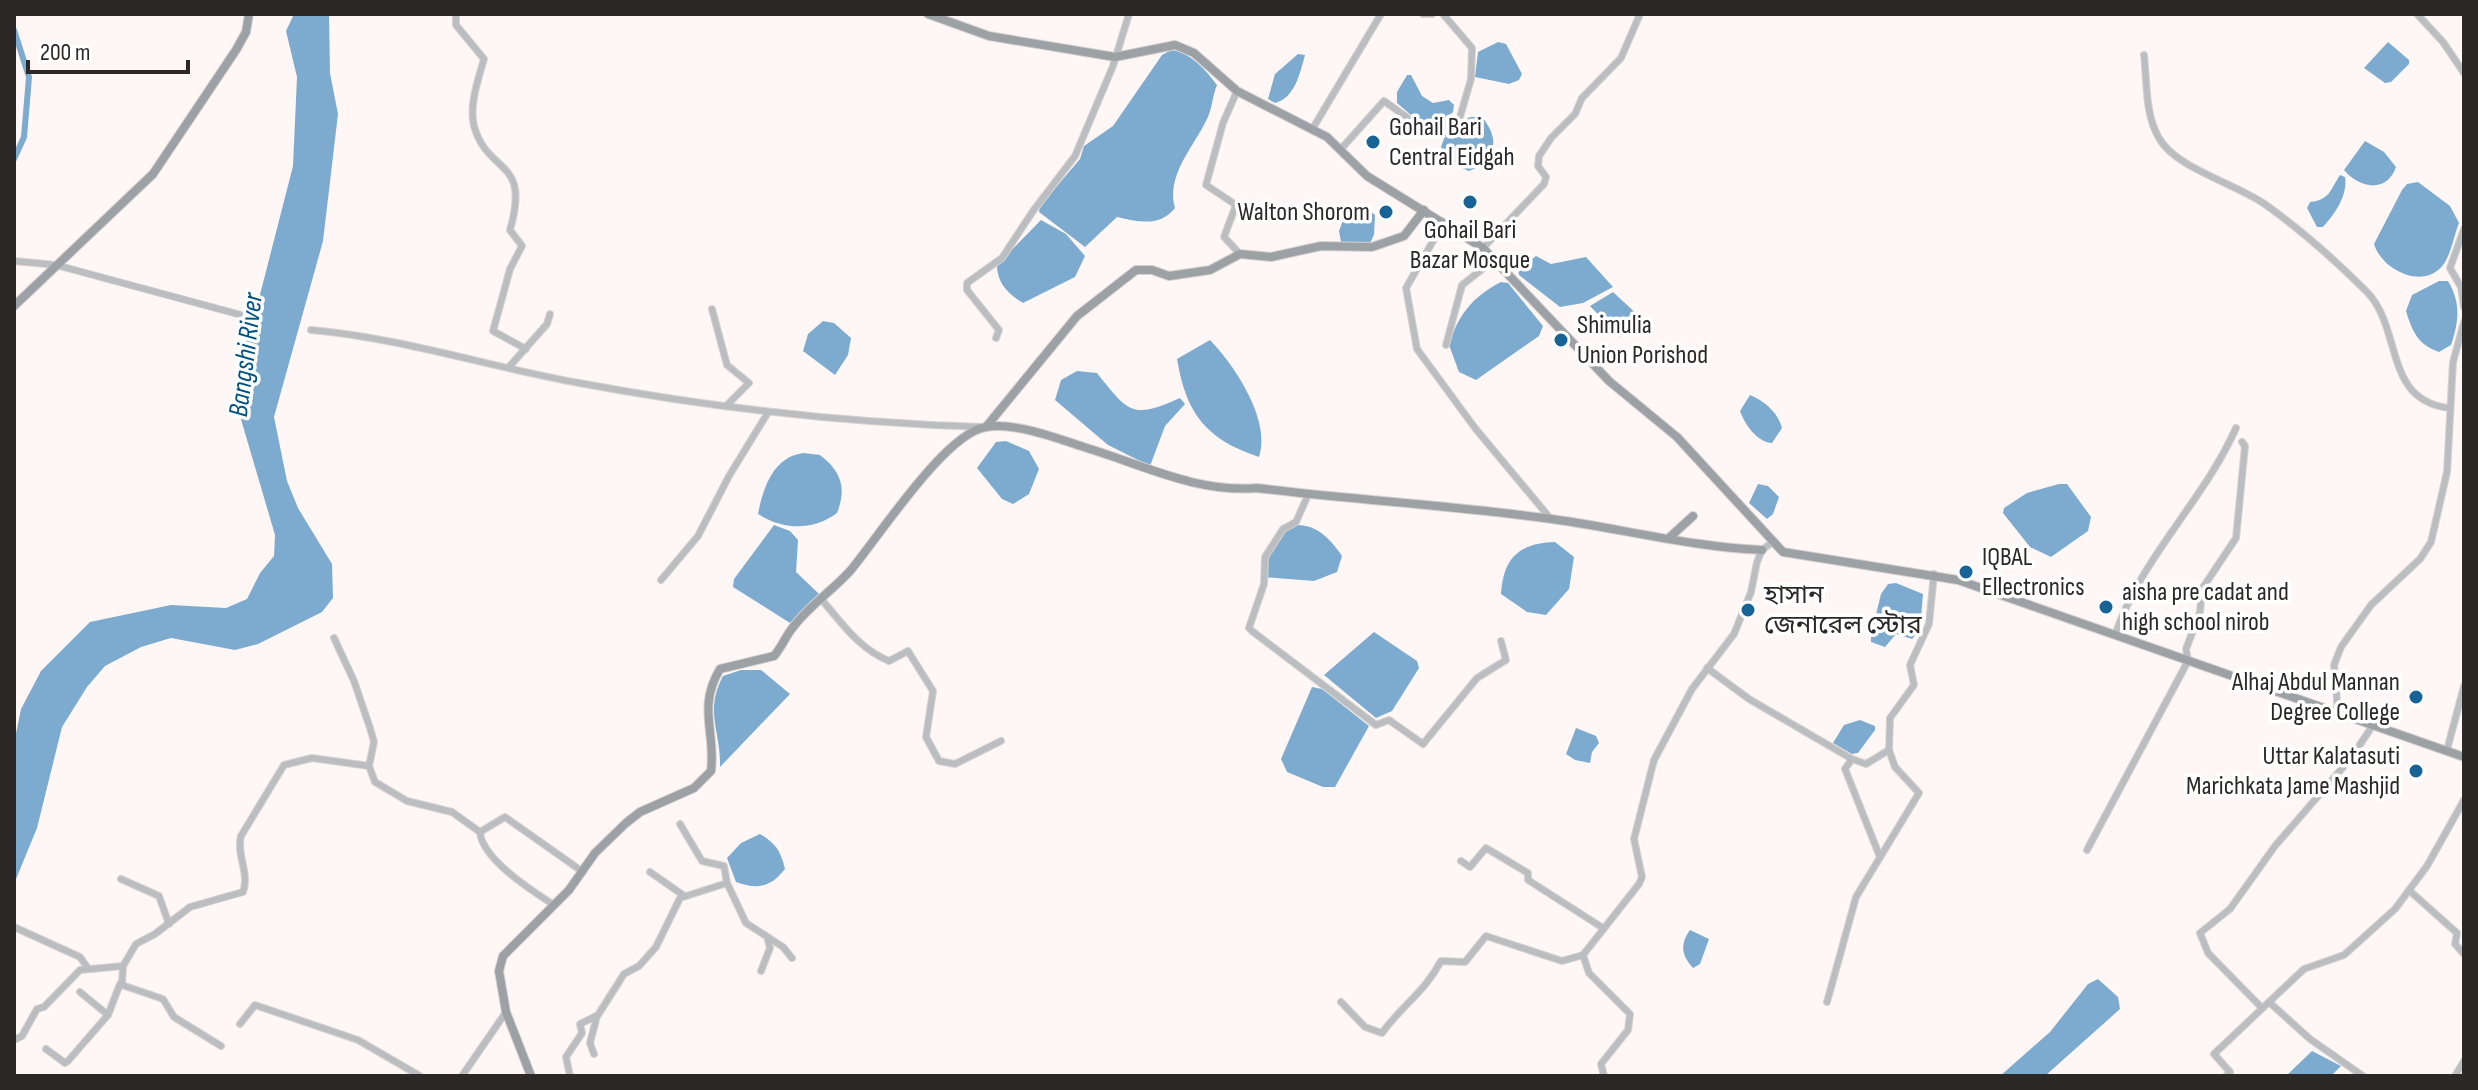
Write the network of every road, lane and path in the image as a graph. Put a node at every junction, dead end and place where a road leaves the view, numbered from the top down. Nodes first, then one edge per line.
1 (249, 14) edge
2 (456, 14) edge
3 (928, 14) edge
4 (1129, 14) edge
5 (1381, 14) edge
6 (1423, 14) edge
7 (1432, 14) edge
8 (1443, 14) edge
9 (1640, 14) edge
10 (2417, 14) edge
11 (2144, 55) dead end
12 (1115, 57) junction
13 (2464, 73) edge
14 (1237, 91) junction
15 (1313, 128) junction
16 (1341, 149) junction
17 (1424, 210) junction
18 (1444, 222) junction
19 (2464, 229) edge
20 (1483, 248) junction
21 (1240, 254) junction
22 (1494, 260) junction
23 (14, 261) edge
24 (56, 265) junction
25 (14, 306) edge
26 (2464, 307) edge
27 (712, 309) dead end
28 (550, 314) dead end
29 (245, 316) dead end
30 (2464, 322) edge
31 (311, 330) dead end
32 (2463, 334) edge
33 (996, 338) dead end
34 (1446, 345) dead end
35 (526, 349) junction
36 (509, 367) junction
37 (726, 406) junction
38 (2449, 408) junction
39 (767, 414) junction
40 (985, 427) junction
41 (2236, 428) dead end
42 (2242, 442) dead end
43 (1308, 495) junction
44 (1693, 516) dead end
45 (1550, 518) junction
46 (1670, 537) junction
47 (1771, 543) junction
48 (1762, 550) junction
49 (1934, 574) junction
50 (661, 580) dead end
51 (821, 599) junction
52 (2115, 635) junction
53 (334, 638) dead end
54 (1501, 641) dead end
55 (2188, 661) junction
56 (1707, 668) junction
57 (2464, 686) edge
58 (2338, 712) junction
59 (2373, 725) junction
60 (1001, 741) dead end
61 (1889, 750) junction
62 (2447, 750) junction
63 (2464, 757) edge
64 (1852, 759) junction
65 (369, 766) junction
66 (2464, 800) edge
67 (680, 824) dead end
68 (480, 832) junction
69 (2087, 850) dead end
70 (1880, 857) junction
71 (1461, 861) dead end
72 (583, 872) junction
73 (650, 872) dead end
74 (121, 879) dead end
75 (727, 883) junction
76 (2411, 892) junction
77 (683, 895) junction
78 (554, 905) junction
79 (169, 924) junction
80 (14, 927) edge
81 (1603, 928) junction
82 (768, 940) junction
83 (2464, 954) edge
84 (1583, 955) junction
85 (792, 958) dead end
86 (123, 966) junction
87 (87, 967) junction
88 (761, 971) dead end
89 (120, 984) junction
90 (80, 992) dead end
91 (1341, 1002) dead end
92 (1827, 1002) dead end
93 (2269, 1002) junction
94 (2262, 1008) junction
95 (506, 1012) junction
96 (108, 1015) junction
97 (597, 1016) junction
98 (240, 1024) dead end
99 (14, 1040) edge
100 (221, 1046) dead end
101 (46, 1049) dead end
102 (594, 1054) dead end
103 (2464, 1062) edge
104 (528, 1074) edge
105 (420, 1076) edge
106 (462, 1076) edge
107 (570, 1076) edge
108 (1604, 1076) edge
109 (2226, 1076) edge
110 (2363, 1076) edge
111 (2455, 1076) edge

1 - 24 street
2 - 35 street
3 - 12 street
4 - 12 street
5 - 15 street
6 - 7 street
8 - 16 street
9 - 20 street
10 - 13 street
11 - 38 street
12 - 14 street
12 - 33 street
14 - 15 street
14 - 21 street
15 - 16 street
16 - 17 street
17 - 18 street
17 - 21 street
18 - 20 street
18 - 45 street
19 - 26 street
20 - 22 street
21 - 40 street
22 - 34 street
22 - 47 street
23 - 24 street
24 - 25 street
24 - 29 street
27 - 37 street
28 - 35 street
30 - 32 street
31 - 36 street
32 - 38 street
35 - 36 street
36 - 37 street
37 - 39 street
38 - 58 street
39 - 40 street
39 - 50 street
40 - 43 street
40 - 51 street
41 - 52 street
42 - 55 street
43 - 45 street
43 - 54 street
44 - 46 street
45 - 46 street
46 - 48 street
47 - 48 street
47 - 49 street
48 - 56 street
49 - 52 street
49 - 61 street
51 - 60 street
51 - 72 street
52 - 55 street
53 - 65 street
55 - 58 street
55 - 69 street
56 - 64 street
56 - 81 street
57 - 62 street
58 - 59 street
59 - 62 street
59 - 94 street
61 - 64 street
61 - 70 street
62 - 63 street
64 - 70 street
65 - 68 street
65 - 79 street
66 - 76 street
67 - 75 street
68 - 72 street
68 - 78 street
70 - 92 street
71 - 81 street
72 - 78 street
73 - 77 street
74 - 79 street
75 - 77 street
75 - 82 street
76 - 83 street
76 - 93 street
77 - 97 street
78 - 95 street
79 - 86 street
80 - 87 street
81 - 84 street
82 - 85 street
82 - 88 street
84 - 91 street
84 - 108 street
86 - 87 street
86 - 89 street
87 - 99 street
89 - 96 street
89 - 100 street
90 - 96 street
93 - 94 street
93 - 110 street
94 - 109 street
95 - 104 street
95 - 106 street
96 - 101 street
97 - 102 street
97 - 107 street
98 - 105 street
103 - 111 street

